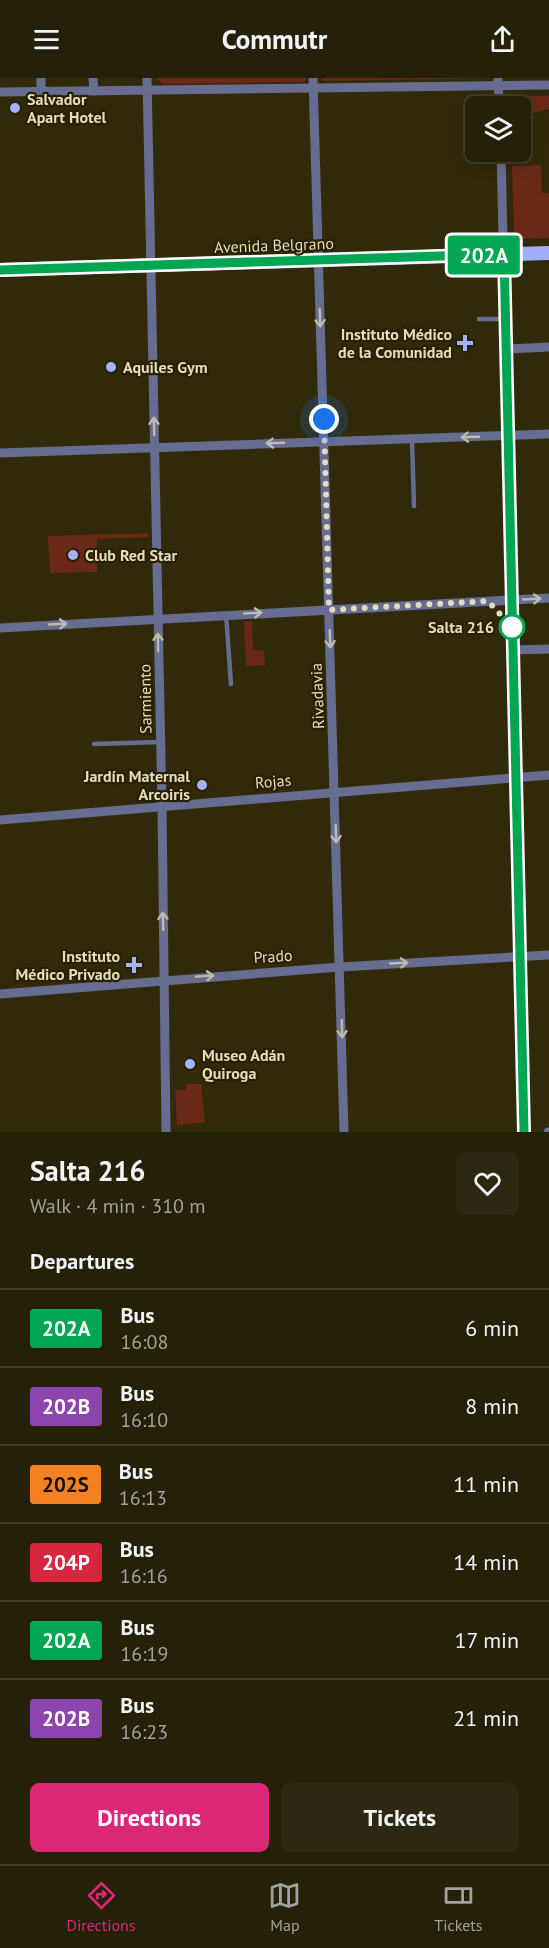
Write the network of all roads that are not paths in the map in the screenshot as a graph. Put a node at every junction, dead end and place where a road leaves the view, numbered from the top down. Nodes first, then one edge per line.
1 (41, 78) edge
2 (93, 78) edge
3 (147, 78) edge
4 (498, 82) edge
5 (314, 83) edge
6 (549, 85) edge
7 (147, 90) junction
8 (94, 91) junction
9 (0, 92) edge
10 (41, 92) junction
11 (501, 162) edge
12 (549, 253) edge
13 (504, 254) junction
14 (318, 260) junction
15 (151, 266) junction
16 (0, 270) edge
17 (479, 319) dead end
18 (506, 319) junction
19 (549, 347) edge
20 (506, 349) junction
21 (549, 434) edge
22 (508, 436) junction
23 (412, 439) junction
24 (324, 441) junction
25 (154, 448) junction
26 (0, 453) edge
27 (414, 506) dead end
28 (549, 598) edge
29 (511, 600) junction
30 (329, 610) junction
31 (226, 614) junction
32 (158, 618) junction
33 (0, 628) edge
34 (549, 649) edge
35 (512, 650) junction
36 (231, 684) dead end
37 (161, 742) junction
38 (94, 744) dead end
39 (549, 776) edge
40 (516, 778) junction
41 (334, 791) junction
42 (162, 806) junction
43 (0, 820) edge
44 (549, 955) edge
45 (519, 957) junction
46 (340, 967) junction
47 (165, 979) junction
48 (0, 994) edge
49 (166, 1132) edge
50 (344, 1132) edge
51 (524, 1132) edge

1 - 10 street
2 - 8 street
3 - 7 street, Sarmiento
4 - 5 street
4 - 6 street
5 - 7 street
5 - 14 street, Rivadavia
7 - 8 street
7 - 15 street, Sarmiento
8 - 10 street
9 - 10 street
11 - 13 street
12 - 13 main road, Avenida Belgrano
13 - 14 main road, Avenida Belgrano
13 - 18 street
14 - 15 main road, Avenida Belgrano
14 -> 24 street, Rivadavia
15 - 16 main road, Avenida Belgrano
25 -> 15 street, Sarmiento
17 - 18 lane
18 - 20 street
19 - 20 street
20 - 22 street
21 - 22 street
22 -> 23 street
22 - 29 street
23 - 24 street
23 - 27 lane
24 -> 25 street
24 - 30 street, Rivadavia
25 - 26 street
25 - 32 street, Sarmiento
29 -> 28 street
29 - 30 street
29 - 35 street
31 -> 30 street
30 -> 41 street, Rivadavia
31 - 32 street
31 - 36 lane
33 -> 32 street
37 -> 32 street, Sarmiento
34 - 35 street
35 - 40 street
37 - 38 lane
37 - 42 street, Sarmiento
39 - 40 street, Rojas
40 - 41 street, Rojas
40 - 45 street
41 - 42 street, Rojas
41 -> 46 street, Rivadavia
42 - 43 street, Rojas
47 -> 42 street, Sarmiento
44 - 45 street, Prado
46 -> 45 street, Prado
45 - 51 street
47 -> 46 street, Prado
46 -> 50 street, Rivadavia
47 - 48 street, Prado
47 - 49 street, Sarmiento

